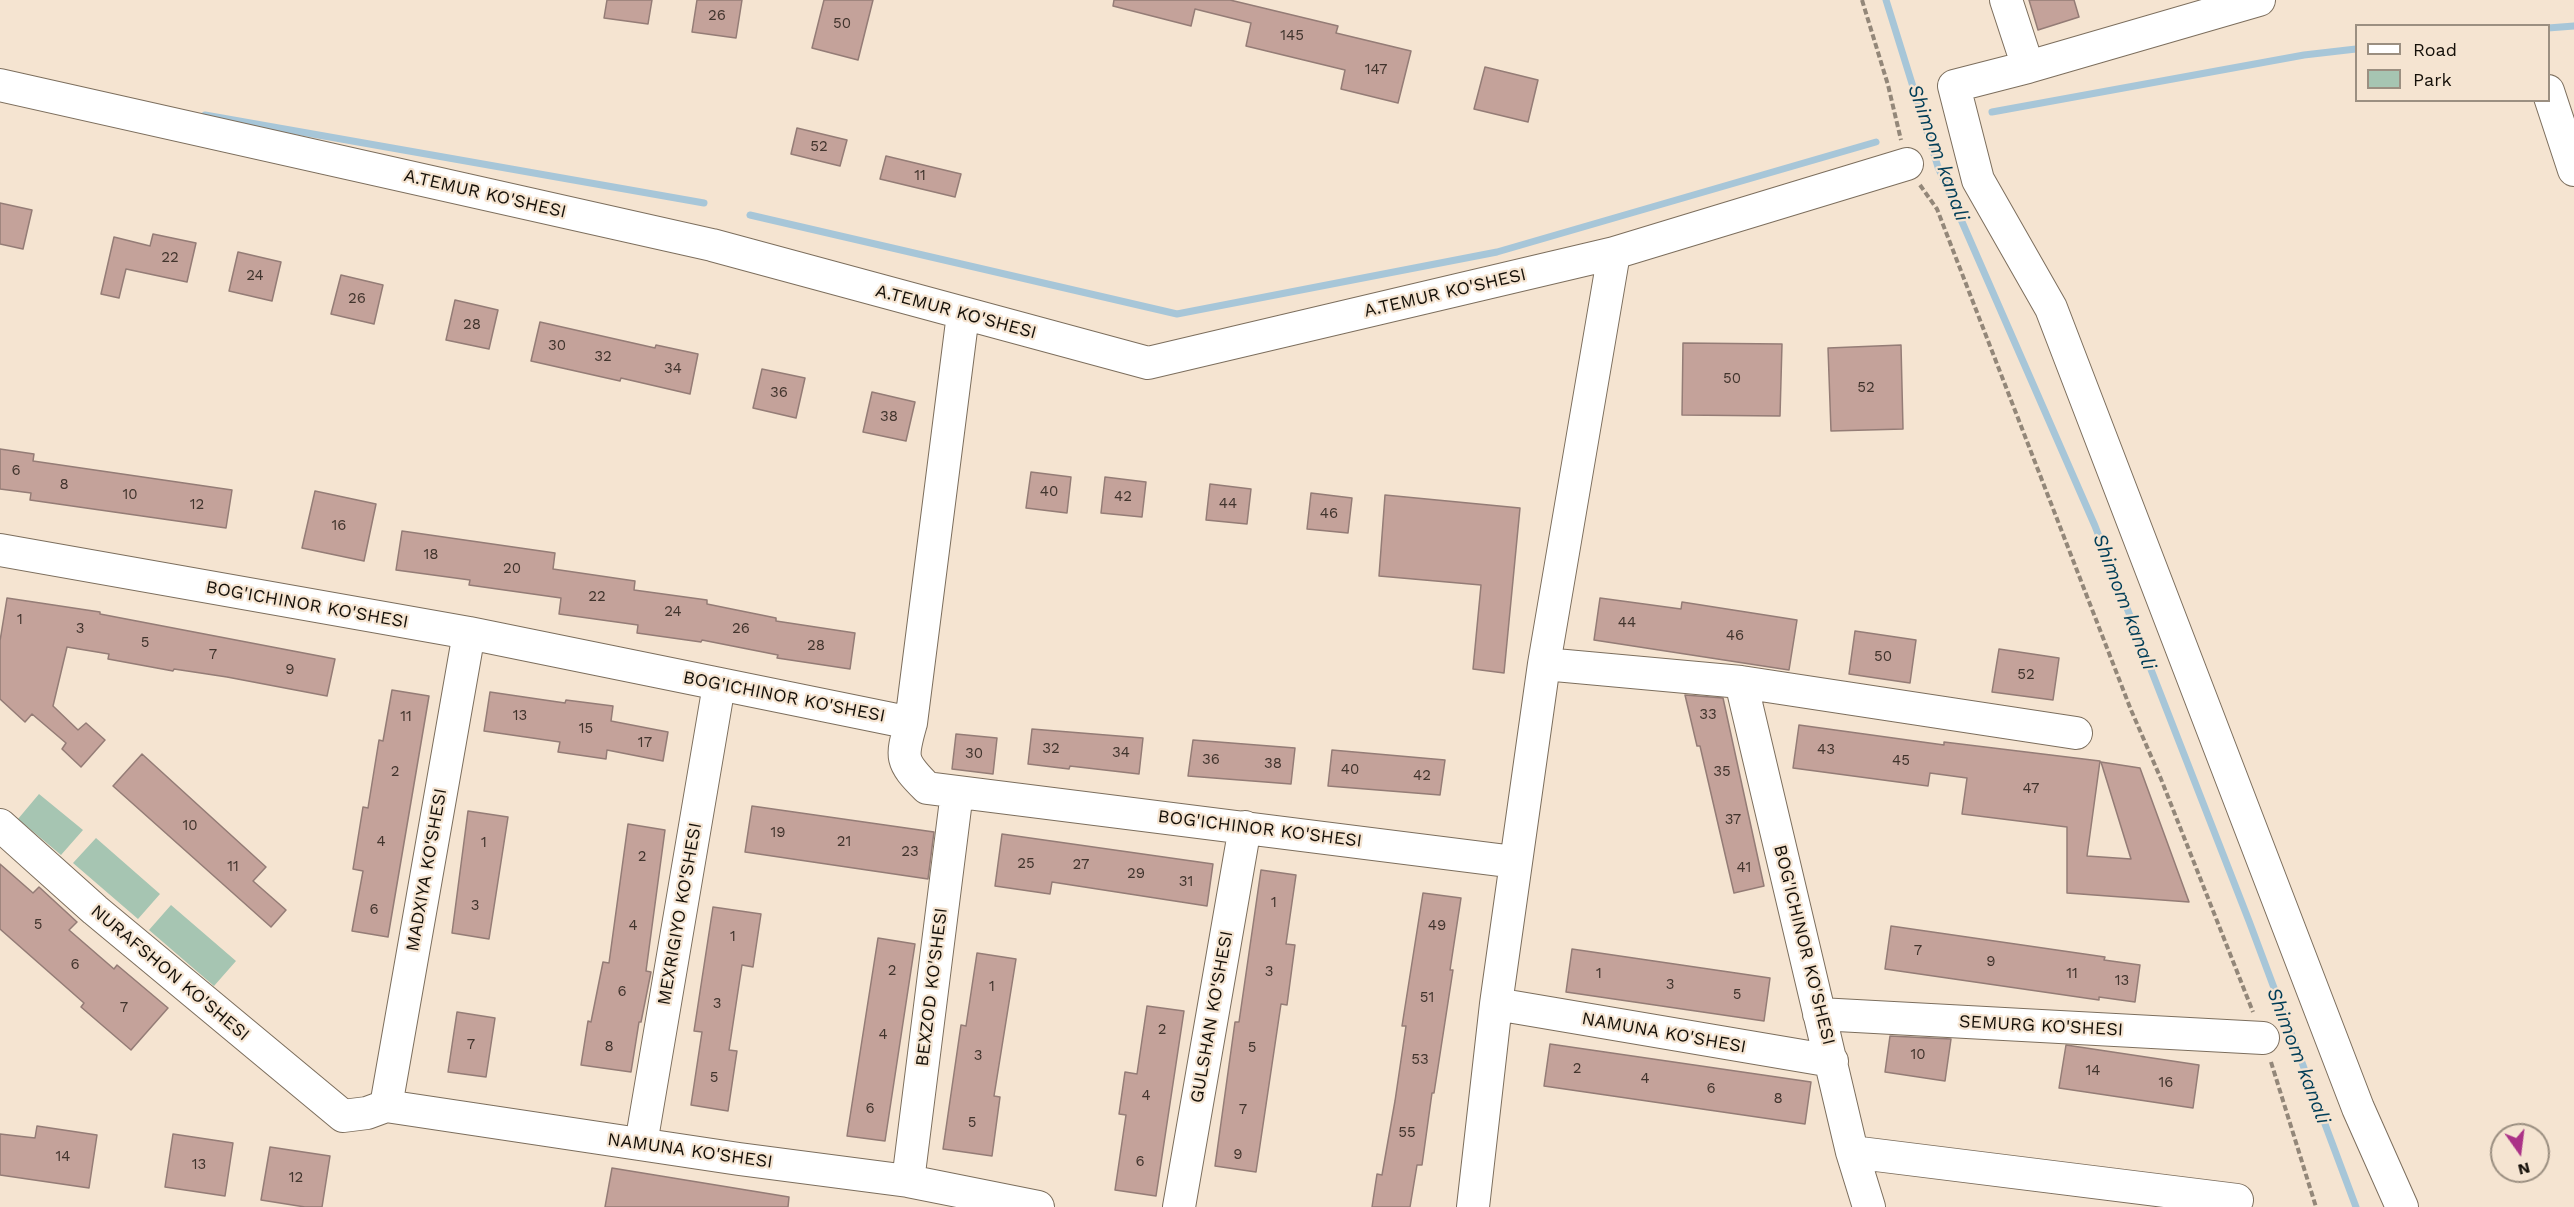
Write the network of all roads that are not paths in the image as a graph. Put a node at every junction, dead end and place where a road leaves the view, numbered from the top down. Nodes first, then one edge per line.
1 (2006, 0) edge
2 (2259, 0) edge
3 (2028, 67) junction
4 (0, 85) edge
5 (2550, 97) edge
6 (1906, 164) road end
7 (2574, 170) edge
8 (1614, 253) junction
9 (963, 314) junction
10 (0, 550) edge
11 (469, 633) junction
12 (1544, 664) junction
13 (1741, 682) junction
14 (719, 685) junction
15 (911, 723) junction
16 (2076, 733) dead end
17 (957, 792) junction
18 (0, 825) edge
19 (1245, 827) junction
20 (1515, 862) junction
21 (1496, 1004) junction
22 (1819, 1014) junction
23 (2263, 1038) road end
24 (1832, 1061) junction
25 (386, 1106) junction
26 (344, 1116) joint
27 (641, 1144) junction
28 (1852, 1152) junction
29 (908, 1181) junction
30 (2237, 1200) dead end
31 (1038, 1207) edge
32 (1179, 1207) edge
33 (1473, 1207) edge
34 (1869, 1207) edge
35 (2402, 1207) edge

1 - 3 street
2 - 3 street
3 - 35 street
4 - 9 street, A.TEMUR KO'SHESI
5 - 7 street
6 - 8 street, A.TEMUR KO'SHESI
8 - 9 street, A.TEMUR KO'SHESI
8 - 12 street
9 - 15 street
10 - 11 street, BOG'ICHINOR KO'SHESI
11 - 14 street, BOG'ICHINOR KO'SHESI
11 - 25 street, MADXIYA KO'SHESI
12 - 13 street
12 - 20 street
13 - 16 street
13 - 22 street, BOG'ICHINOR KO'SHESI
14 - 15 street, BOG'ICHINOR KO'SHESI
14 - 27 street, MEXRIGIYO KO'SHESI
15 - 17 street, BOG'ICHINOR KO'SHESI
17 - 19 street, BOG'ICHINOR KO'SHESI
17 - 29 street, BEXZOD KO'SHESI
18 - 26 street, NURAFSHON KO'SHESI
19 - 20 street, BOG'ICHINOR KO'SHESI
19 - 32 street, GULSHAN KO'SHESI
20 - 21 street
21 - 24 street, NAMUNA KO'SHESI
21 - 33 street
22 - 23 street, SEMURG KO'SHESI
22 - 24 street, BOG'ICHINOR KO'SHESI
24 - 28 street, BOG'ICHINOR KO'SHESI
25 - 26 street, NAMUNA KO'SHESI
25 - 27 street, NAMUNA KO'SHESI
27 - 29 street, NAMUNA KO'SHESI
28 - 30 street
28 - 34 street, BOG'ICHINOR KO'SHESI
29 - 31 street, NAMUNA KO'SHESI

